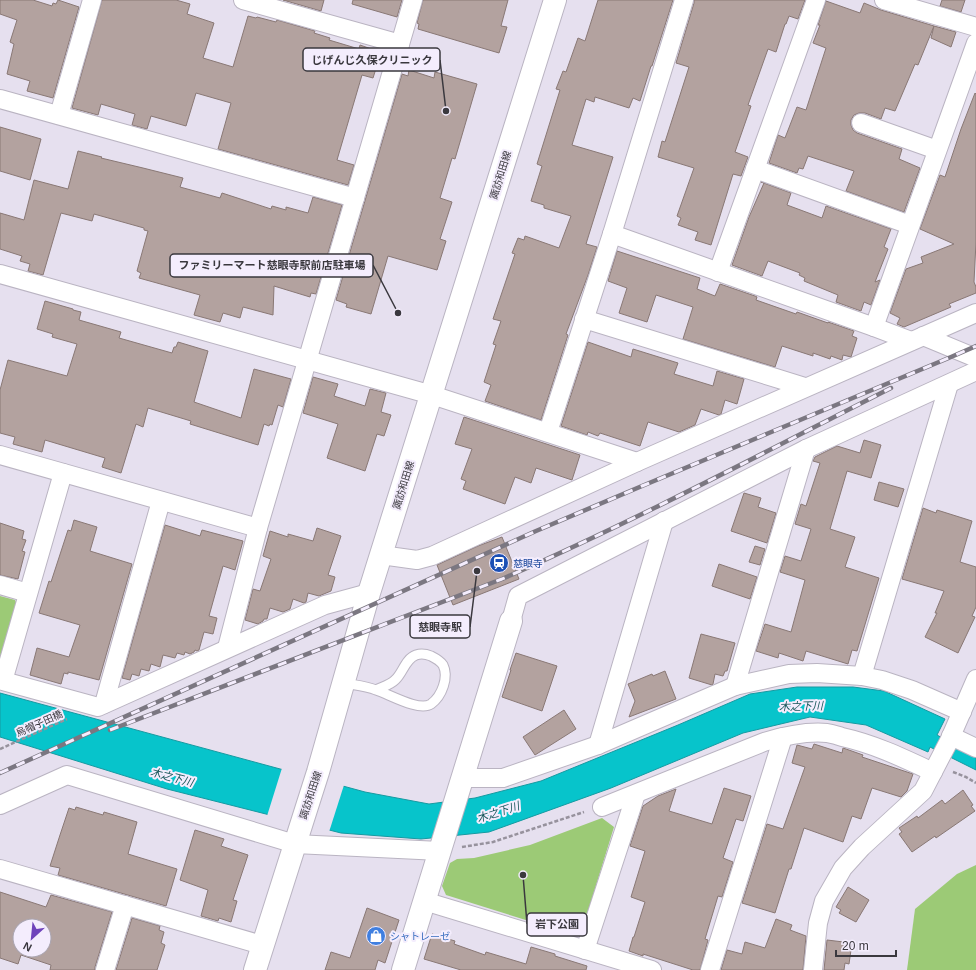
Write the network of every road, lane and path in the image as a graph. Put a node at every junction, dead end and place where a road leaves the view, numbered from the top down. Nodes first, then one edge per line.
1 (92, 0) edge
2 (243, 0) edge
3 (413, 0) edge
4 (555, 0) edge
5 (684, 0) edge
6 (816, 0) edge
7 (884, 0) edge
8 (976, 27) edge
9 (976, 43) edge
10 (400, 44) junction
11 (969, 78) edge
12 (0, 99) edge
13 (59, 116) junction
14 (861, 123) dead end
15 (937, 150) junction
16 (755, 169) junction
17 (355, 198) junction
18 (910, 225) junction
19 (612, 234) junction
20 (718, 272) junction
21 (0, 274) edge
22 (976, 313) edge
23 (584, 319) junction
24 (874, 327) junction
25 (917, 339) junction
26 (976, 358) edge
27 (308, 360) junction
28 (976, 371) edge
29 (949, 384) junction
30 (805, 388) junction
31 (432, 395) junction
32 (548, 432) junction
33 (806, 449) junction
34 (0, 455) edge
35 (637, 462) junction
36 (63, 473) junction
37 (161, 501) junction
38 (664, 521) junction
39 (258, 528) junction
40 (381, 555) junction
41 (0, 585) edge
42 (28, 593) junction
43 (369, 593) junction
44 (511, 620) joint
45 (227, 648) junction
46 (862, 676) junction
47 (976, 679) edge
48 (344, 683) junction
49 (735, 686) junction
50 (376, 690) junction
51 (104, 704) junction
52 (962, 712) junction
53 (71, 717) dead end
54 (783, 737) junction
55 (950, 738) junction
56 (598, 744) junction
57 (976, 748) edge
58 (0, 749) edge
59 (935, 767) junction
60 (461, 784) junction
61 (636, 794) junction
62 (0, 805) edge
63 (602, 807) joint
64 (297, 838) junction
65 (442, 846) junction
66 (0, 869) edge
67 (424, 901) junction
68 (125, 905) junction
69 (262, 945) junction
70 (586, 950) junction
71 (105, 970) edge
72 (255, 970) edge
73 (403, 970) edge
74 (652, 970) edge
75 (710, 970) edge
76 (813, 970) edge

1 - 13 street
2 - 10 street
3 - 10 street
4 - 31 street, 諏訪和田線
5 - 19 street
6 - 16 street
7 - 8 street
9 - 11 street
10 - 17 street
11 - 15 street
12 - 13 street
13 - 17 street
14 - 15 street
15 - 18 street
16 - 18 street
16 - 20 street
17 - 27 street
18 - 24 street
19 - 20 street
19 - 23 street
20 - 24 street
21 - 27 street
22 - 25 street
23 - 30 street
23 - 32 street
24 - 25 street
25 - 26 street
25 - 30 street
27 - 31 street
27 - 39 street
28 - 29 street
29 - 33 street
29 - 46 street
30 - 35 street
31 - 32 street
31 - 40 street, 諏訪和田線
32 - 35 street
33 - 38 street
33 - 49 street
34 - 36 street
35 - 40 street
36 - 37 street
36 - 42 street
37 - 39 street
37 - 51 street
38 - 44 street
38 - 56 street
39 - 45 street
40 - 43 street, 諏訪和田線
41 - 42 street
42 - 51 street
43 - 45 street
43 - 48 street, 諏訪和田線
44 - 60 street
45 - 51 street
46 - 49 street
46 - 52 street
47 - 52 street
48 - 50 lane
48 - 64 street, 諏訪和田線
49 - 56 street
50 - 50 lane
52 - 55 street
53 - 58 path, 烏帽子田橋
54 - 59 street
54 - 61 street
54 - 75 street
55 - 57 street
55 - 59 street
56 - 60 street
59 - 76 street
60 - 65 street
61 - 63 street
61 - 70 street
62 - 64 street
63 - 65 path
64 - 65 street
64 - 69 street, 諏訪和田線
65 - 67 street
66 - 68 street
67 - 70 street
67 - 73 street
68 - 69 street
68 - 71 street
69 - 72 street, 諏訪和田線
70 - 74 street

